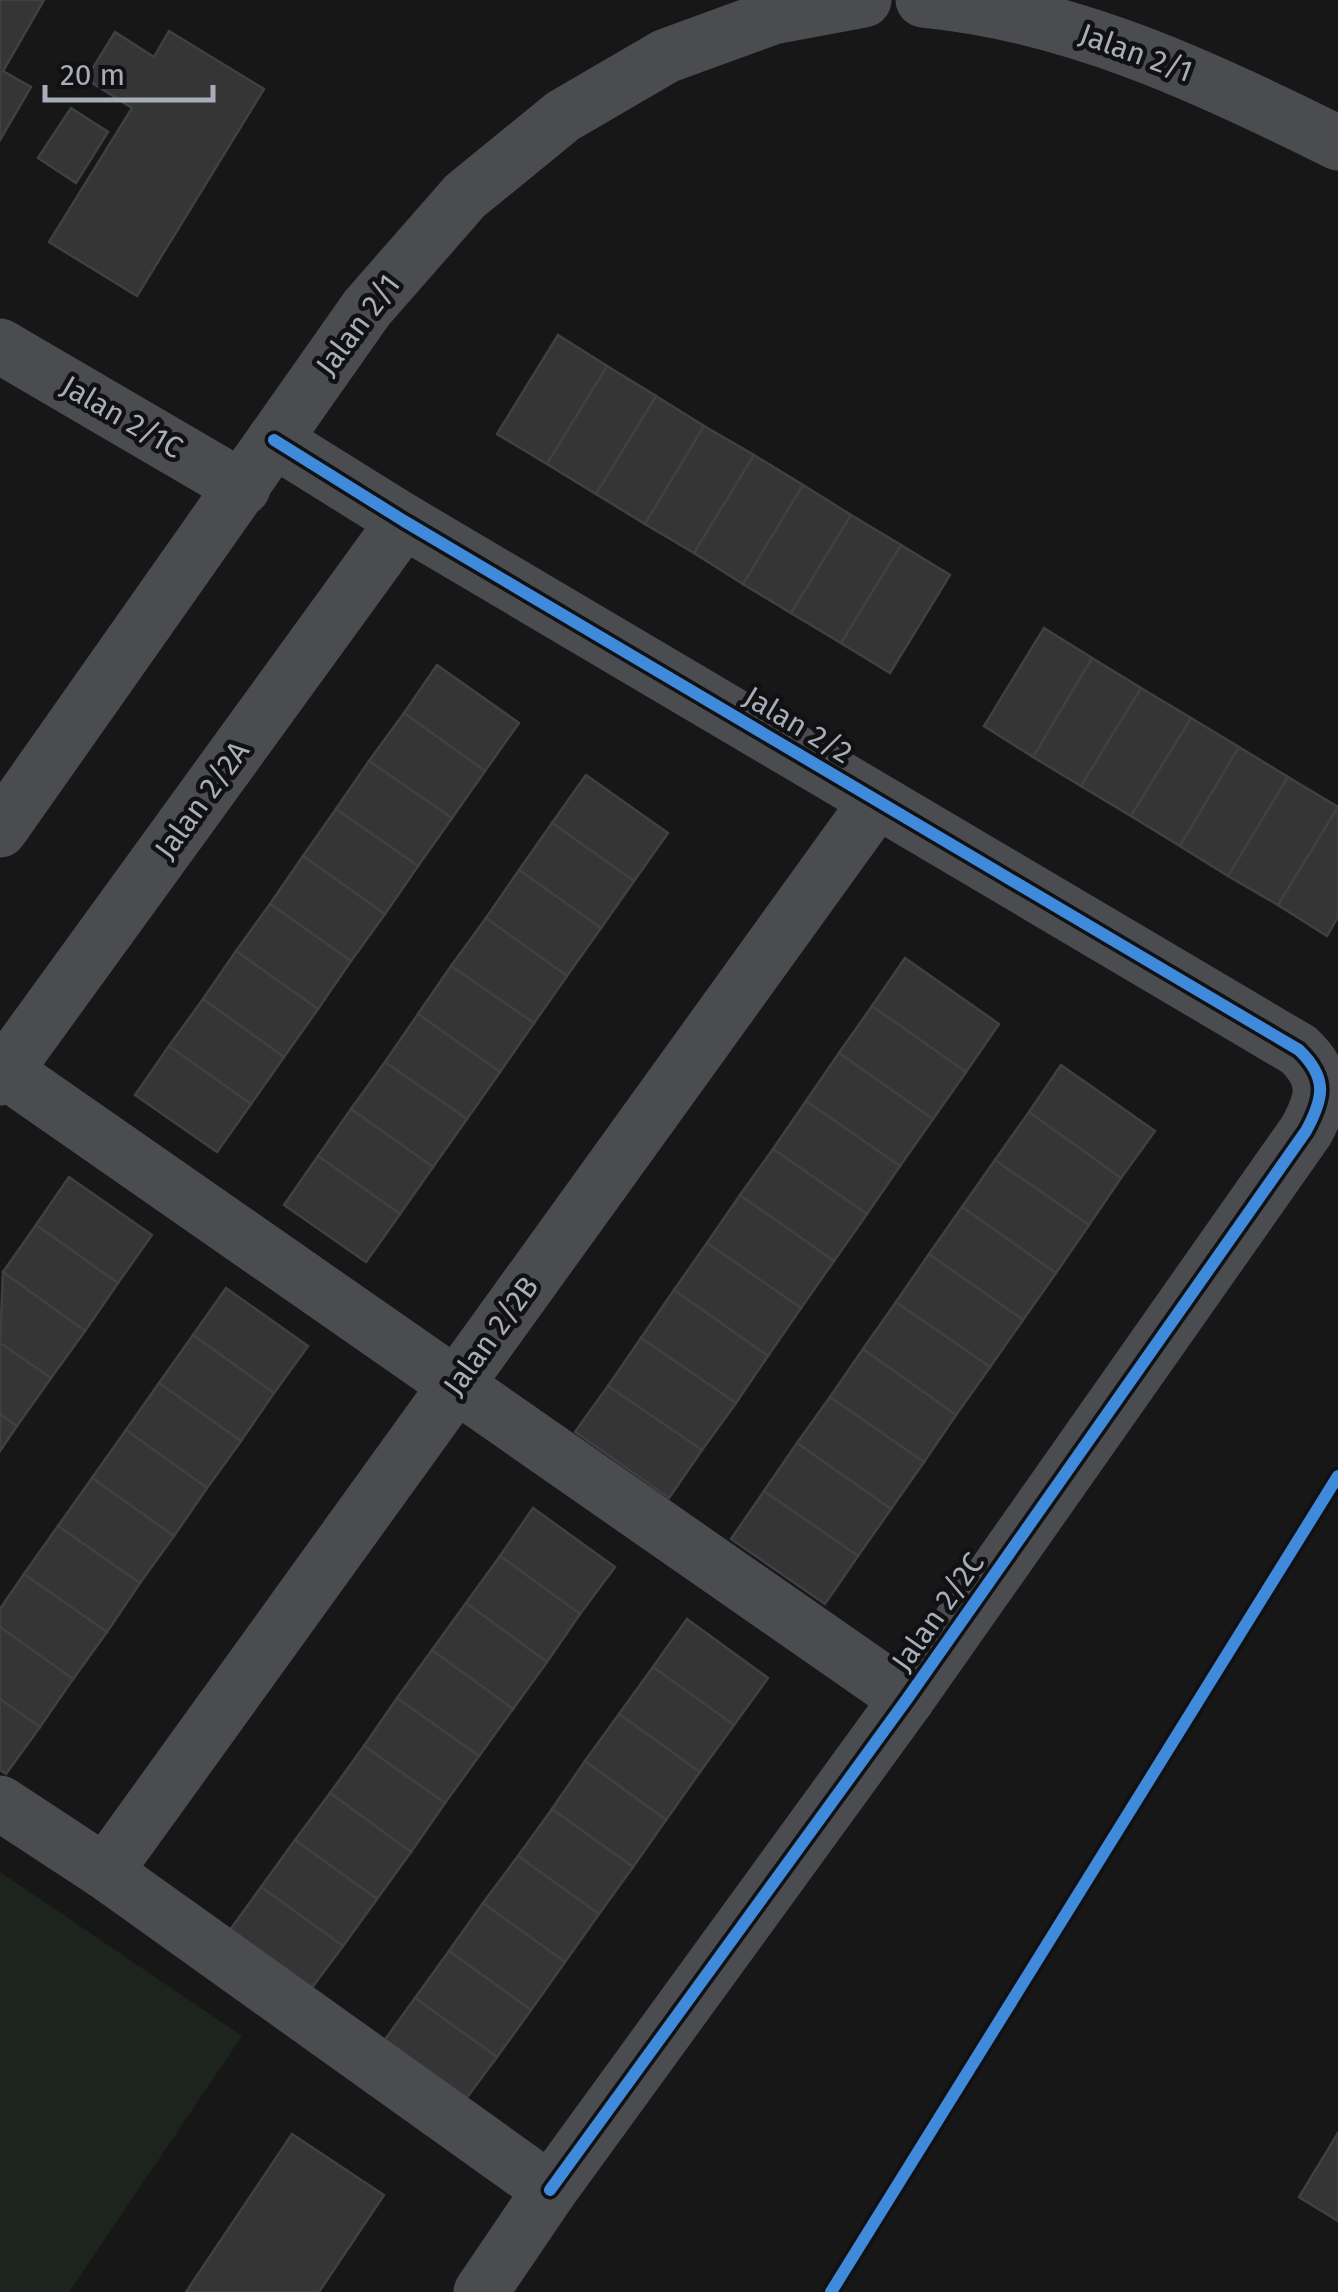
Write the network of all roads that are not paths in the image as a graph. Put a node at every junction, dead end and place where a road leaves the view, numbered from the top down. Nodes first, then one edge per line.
1 (864, 0) edge
2 (923, 0) edge
3 (1338, 143) edge
4 (0, 346) edge
5 (274, 440) junction
6 (243, 488) junction
7 (404, 521) junction
8 (877, 801) junction
9 (0, 830) edge
10 (1299, 1050) joint
11 (3, 1075) edge
12 (456, 1384) junction
13 (907, 1699) junction
14 (0, 1803) edge
15 (106, 1872) junction
16 (550, 2190) junction
17 (481, 2292) edge

1 - 5 street, Jalan 2/1
2 - 3 street, Jalan 2/1
4 - 6 street, Jalan 2/1C
5 - 6 street, Jalan 2/1
5 - 7 street, Jalan 2/2
6 - 9 street, Jalan 2/1
7 - 8 street, Jalan 2/2
7 - 11 street, Jalan 2/2A
8 - 10 street, Jalan 2/2
8 - 12 street, Jalan 2/2B
10 - 13 street, Jalan 2/2C
11 - 12 street
12 - 13 street
12 - 15 street, Jalan 2/2B
13 - 16 street, Jalan 2/2C
14 - 15 street
15 - 16 street
16 - 17 street, Jalan 2/2C

